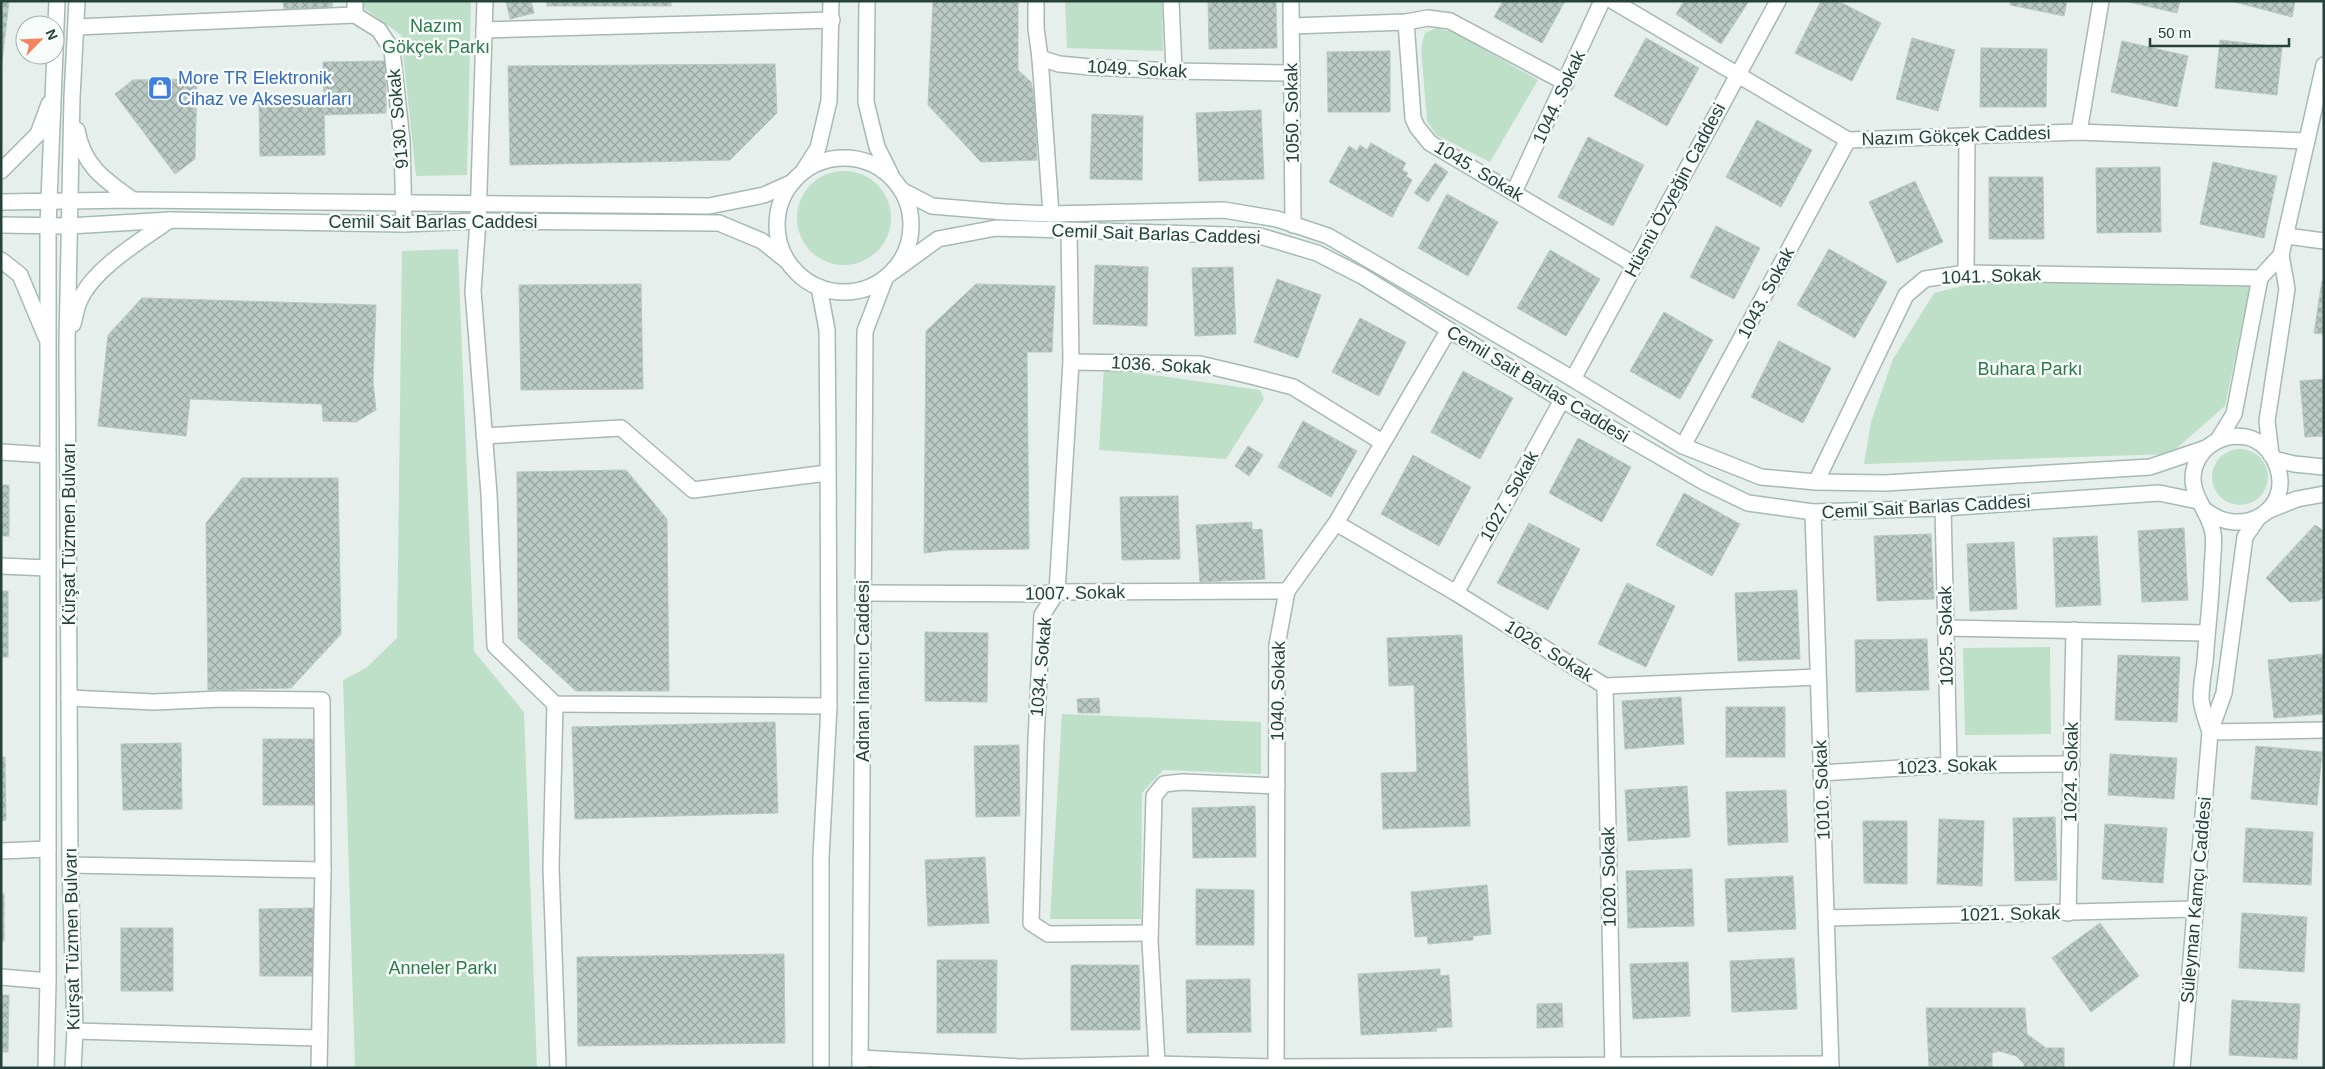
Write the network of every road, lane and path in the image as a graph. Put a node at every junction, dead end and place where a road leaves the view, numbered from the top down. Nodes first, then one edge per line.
1 (57, 1) edge
2 (77, 1) edge
3 (485, 1) edge
4 (831, 1) edge
5 (867, 1) edge
6 (1036, 1) edge
7 (1171, 1) edge
8 (1291, 1) edge
9 (1602, 1) edge
10 (1613, 1) edge
11 (1778, 1) edge
12 (2102, 1) edge
13 (355, 8) edge
14 (832, 20) junction
15 (1406, 22) junction
16 (1291, 26) junction
17 (76, 27) junction
18 (484, 30) junction
19 (1040, 58) junction
20 (2324, 65) edge
21 (1174, 71) junction
22 (1292, 73) junction
23 (1737, 76) junction
24 (1566, 83) junction
25 (54, 91) junction
26 (72, 97) junction
27 (2078, 132) junction
28 (1967, 136) junction
29 (1848, 140) junction
30 (2307, 141) junction
31 (1, 172) edge
32 (798, 177) junction
33 (897, 184) junction
34 (1514, 192) junction
35 (70, 200) junction
36 (133, 200) junction
37 (49, 201) junction
38 (1, 202) edge
39 (404, 204) junction
40 (479, 205) junction
41 (1051, 214) junction
42 (170, 220) junction
43 (478, 221) junction
44 (404, 224) junction
45 (1, 225) edge
46 (48, 225) junction
47 (1293, 225) junction
48 (69, 226) junction
49 (1069, 231) junction
50 (2286, 236) junction
51 (2324, 241) edge
52 (2281, 255) junction
53 (1, 260) edge
54 (787, 261) junction
55 (1635, 265) junction
56 (1966, 273) junction
57 (889, 275) junction
58 (2260, 278) junction
59 (819, 288) junction
60 (1448, 331) junction
61 (49, 345) junction
62 (67, 345) junction
63 (1071, 362) junction
64 (1573, 379) junction
65 (1562, 400) junction
66 (484, 436) junction
67 (1382, 442) junction
68 (2212, 444) junction
69 (1683, 446) junction
70 (1, 452) edge
71 (48, 455) junction
72 (2273, 457) junction
73 (2324, 467) edge
74 (827, 473) junction
75 (1816, 482) junction
76 (2324, 494) edge
77 (2202, 506) junction
78 (1943, 508) junction
79 (1813, 512) junction
80 (2262, 515) junction
81 (1336, 523) junction
82 (1, 566) edge
83 (48, 568) junction
84 (1287, 591) junction
85 (1058, 592) junction
86 (864, 593) junction
87 (1456, 593) junction
88 (1946, 628) junction
89 (2074, 630) junction
90 (2207, 633) junction
91 (1818, 678) junction
92 (1605, 686) junction
93 (70, 698) junction
94 (555, 704) junction
95 (829, 706) junction
96 (2324, 730) edge
97 (2210, 732) junction
98 (2072, 764) junction
99 (1949, 765) junction
100 (1821, 773) junction
101 (1276, 786) junction
102 (48, 849) junction
103 (1, 851) edge
104 (70, 865) junction
105 (323, 870) junction
106 (2195, 909) junction
107 (2068, 913) junction
108 (1826, 918) junction
109 (1150, 933) junction
110 (1, 977) edge
111 (48, 981) junction
112 (76, 1031) junction
113 (319, 1038) junction
114 (860, 1063) edge
115 (1157, 1064) junction
116 (1614, 1066) edge
117 (1831, 1066) edge
118 (1276, 1067) edge
119 (1489, 1067) edge
120 (46, 1068) edge
121 (73, 1068) edge
122 (318, 1068) edge
123 (558, 1068) edge
124 (821, 1068) edge
125 (1021, 1068) edge
126 (2182, 1068) edge

1 - 25 street, Kürşat Tüzmen Bulvarı
2 - 17 street, Kürşat Tüzmen Bulvarı
3 - 18 street
4 - 14 street
5 - 33 street
6 - 19 street
7 - 21 street
8 - 16 street, 1050. Sokak
9 - 24 street, 1044. Sokak
10 - 23 street, Nazım Gökçek Caddesi
11 - 23 street, Hüsnü Özyeğin Caddesi
12 - 27 street
13 - 17 street
13 - 39 street, 9130. Sokak
14 - 18 street
14 - 32 street
15 - 16 street
15 - 24 street
15 - 34 street, 1045. Sokak
16 - 22 street, 1050. Sokak
17 - 26 street, Kürşat Tüzmen Bulvarı
18 - 40 street
19 - 21 street, 1049. Sokak
19 - 41 street
20 - 30 street
21 - 22 street, 1049. Sokak
22 - 47 street, 1050. Sokak
23 - 29 street, Nazım Gökçek Caddesi
23 - 55 street, Hüsnü Özyeğin Caddesi
24 - 34 street, 1044. Sokak
25 - 31 street
25 - 37 street, Kürşat Tüzmen Bulvarı
26 - 35 street, Kürşat Tüzmen Bulvarı
26 - 36 street
27 - 28 street, Nazım Gökçek Caddesi
27 - 30 street, Nazım Gökçek Caddesi
28 - 29 street, Nazım Gökçek Caddesi
28 - 56 street
29 - 69 street, 1043. Sokak
30 - 50 street
32 - 33 street
32 - 40 street, Cemil Sait Barlas Caddesi
32 - 54 street
33 - 41 street, Cemil Sait Barlas Caddesi
33 - 57 street
34 - 55 street, 1045. Sokak
35 - 36 street, Cemil Sait Barlas Caddesi
35 - 37 street, Cemil Sait Barlas Caddesi
35 - 48 street, Kürşat Tüzmen Bulvarı
36 - 39 street, Cemil Sait Barlas Caddesi
37 - 38 street, Cemil Sait Barlas Caddesi
37 - 46 street, Kürşat Tüzmen Bulvarı
39 - 40 street, Cemil Sait Barlas Caddesi
39 - 44 street, 9130. Sokak
40 - 43 street
41 - 47 street, Cemil Sait Barlas Caddesi
42 - 44 street, Cemil Sait Barlas Caddesi
42 - 48 street, Cemil Sait Barlas Caddesi
42 - 62 street
43 - 44 street, Cemil Sait Barlas Caddesi
43 - 54 street, Cemil Sait Barlas Caddesi
43 - 66 street
45 - 46 street, Cemil Sait Barlas Caddesi
46 - 48 street, Cemil Sait Barlas Caddesi
46 - 61 street, Kürşat Tüzmen Bulvarı
47 - 64 street, Cemil Sait Barlas Caddesi
48 - 62 street, Kürşat Tüzmen Bulvarı
49 - 57 street, Cemil Sait Barlas Caddesi
49 - 60 street, Cemil Sait Barlas Caddesi
49 - 63 street, 1034. Sokak
50 - 51 street
50 - 52 street
52 - 58 street
52 - 72 street
53 - 61 street
54 - 59 street
55 - 64 street, Hüsnü Özyeğin Caddesi
56 - 58 street, 1041. Sokak
56 - 75 street, 1041. Sokak
57 - 59 street
57 - 86 street, Adnan İnanıcı Caddesi
58 - 68 street
59 - 74 street, Adnan İnanıcı Caddesi
60 - 65 street, Cemil Sait Barlas Caddesi
60 - 67 street, 1040. Sokak
61 - 71 street, Kürşat Tüzmen Bulvarı
62 - 93 street, Kürşat Tüzmen Bulvarı
63 - 67 street, 1036. Sokak
63 - 85 street, 1034. Sokak
64 - 69 street, Cemil Sait Barlas Caddesi
65 - 79 street, Cemil Sait Barlas Caddesi
65 - 87 street, 1027. Sokak
66 - 74 street
66 - 94 street
67 - 81 street, 1040. Sokak
68 - 72 street
68 - 75 street, Cemil Sait Barlas Caddesi
68 - 77 street
69 - 75 street, Cemil Sait Barlas Caddesi
70 - 71 street
71 - 83 street, Kürşat Tüzmen Bulvarı
72 - 73 street
72 - 80 street
74 - 95 street, Adnan İnanıcı Caddesi
76 - 80 street
77 - 78 street, Cemil Sait Barlas Caddesi
77 - 80 street
77 - 90 street, Süleyman Kamçı Caddesi
78 - 79 street, Cemil Sait Barlas Caddesi
78 - 88 street, 1025. Sokak
79 - 91 street, 1010. Sokak
80 - 97 street, Süleyman Kamçı Caddesi
81 - 84 street, 1040. Sokak
81 - 87 street, 1026. Sokak
82 - 83 street
83 - 102 street, Kürşat Tüzmen Bulvarı
84 - 85 street, 1007. Sokak
84 - 101 street, 1040. Sokak
85 - 86 street, 1007. Sokak
85 - 109 street, 1034. Sokak
86 - 114 street, Adnan İnanıcı Caddesi
87 - 92 street, 1026. Sokak
88 - 89 street
88 - 99 street, 1025. Sokak
89 - 90 street
89 - 98 street, 1024. Sokak
90 - 97 street, Süleyman Kamçı Caddesi
91 - 92 street, 1026. Sokak
91 - 100 street, 1010. Sokak
92 - 116 street, 1020. Sokak
93 - 104 street, Kürşat Tüzmen Bulvarı
93 - 105 street
94 - 95 street
94 - 123 street
95 - 124 street, Adnan İnanıcı Caddesi
96 - 97 street
97 - 106 street, Süleyman Kamçı Caddesi
98 - 99 street, 1023. Sokak
98 - 107 street, 1024. Sokak
99 - 100 street, 1023. Sokak
100 - 108 street, 1010. Sokak
101 - 109 street
101 - 118 street, 1040. Sokak
102 - 103 street
102 - 111 street, Kürşat Tüzmen Bulvarı
104 - 105 street
104 - 112 street, Kürşat Tüzmen Bulvarı
105 - 113 street
106 - 107 street, 1021. Sokak
106 - 126 street, Süleyman Kamçı Caddesi
107 - 108 street, 1021. Sokak
108 - 117 street, 1010. Sokak
109 - 115 street
110 - 111 street
111 - 120 street, Kürşat Tüzmen Bulvarı
112 - 113 street
112 - 121 street, Kürşat Tüzmen Bulvarı
113 - 122 street
114 - 125 street
115 - 118 street
115 - 125 street
116 - 117 street
116 - 119 street
118 - 119 street

